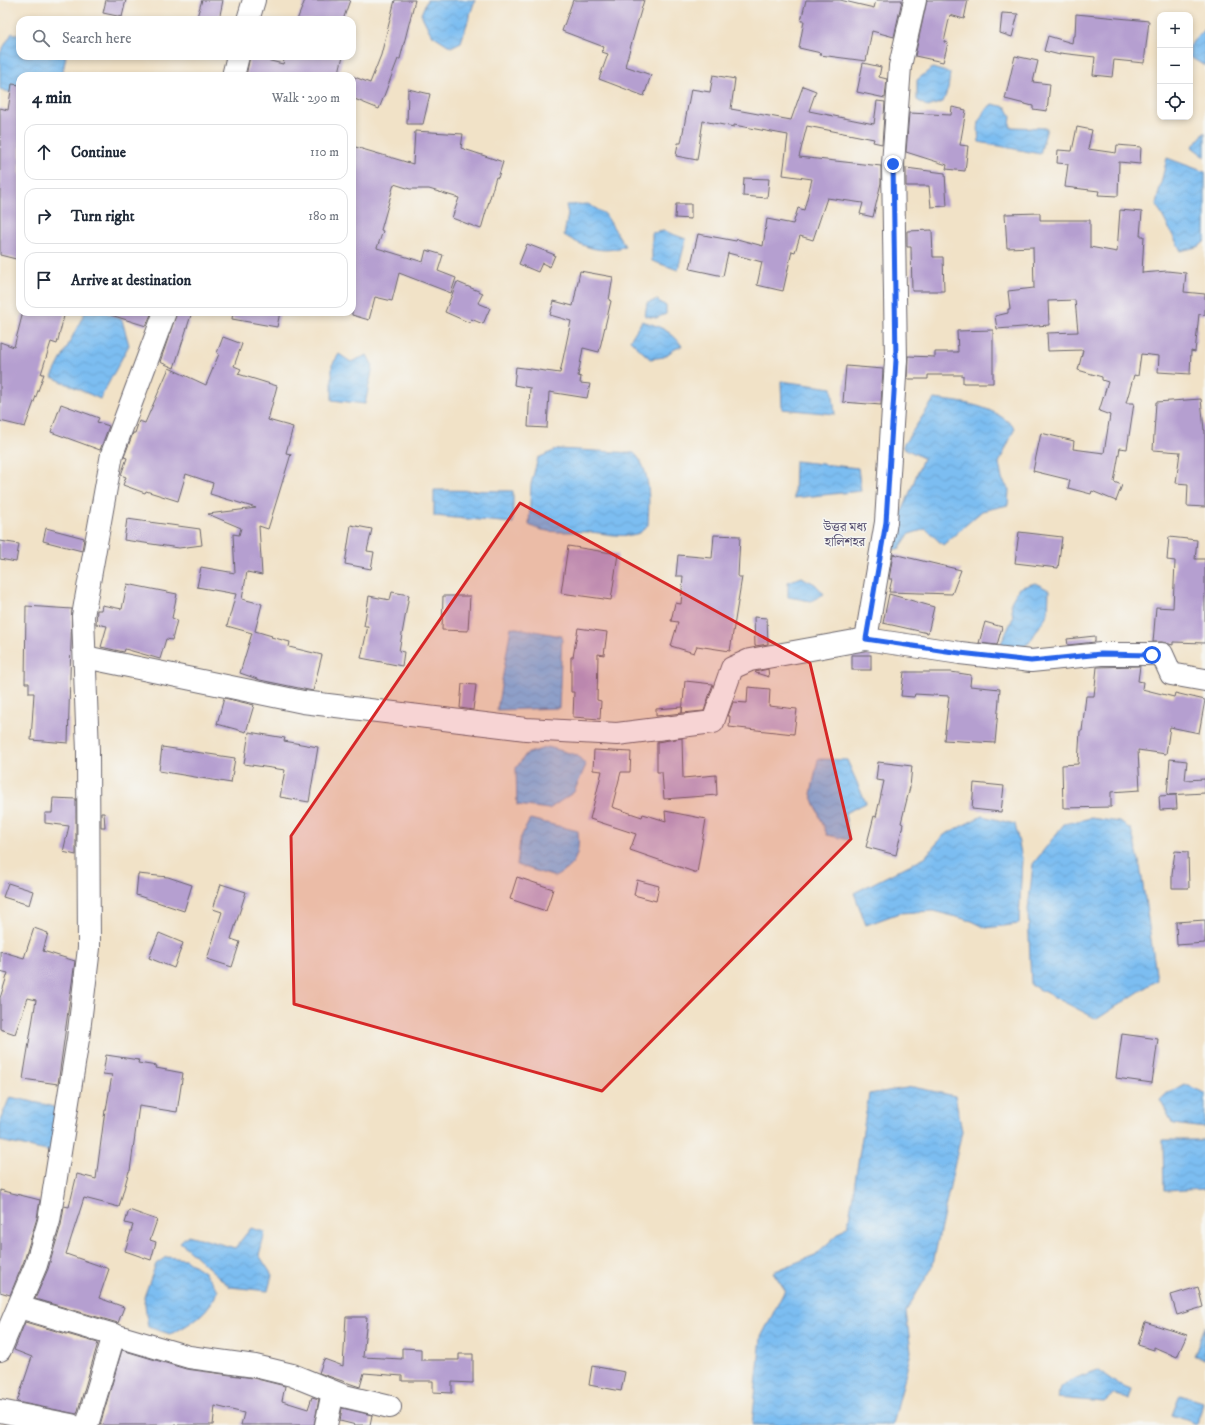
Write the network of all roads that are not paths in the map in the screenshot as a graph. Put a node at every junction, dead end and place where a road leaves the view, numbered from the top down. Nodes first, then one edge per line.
1 (254, 0) edge
2 (915, 0) edge
3 (249, 16) edge
4 (237, 60) edge
5 (234, 72) edge
6 (164, 316) edge
7 (866, 639) junction
8 (85, 657) junction
9 (1205, 680) edge
10 (19, 1307) junction
11 (114, 1335) junction
12 (0, 1350) edge
13 (333, 1392) junction
14 (390, 1407) dead end
15 (0, 1411) edge
16 (70, 1425) edge
17 (87, 1425) edge
18 (326, 1425) edge

1 - 3 street
2 - 7 street
4 - 5 street
6 - 8 street
7 - 8 street
7 - 9 street
8 - 10 street
10 - 11 street
10 - 12 street
11 - 13 street
11 - 17 street
13 - 14 street
13 - 18 street
15 - 16 street

